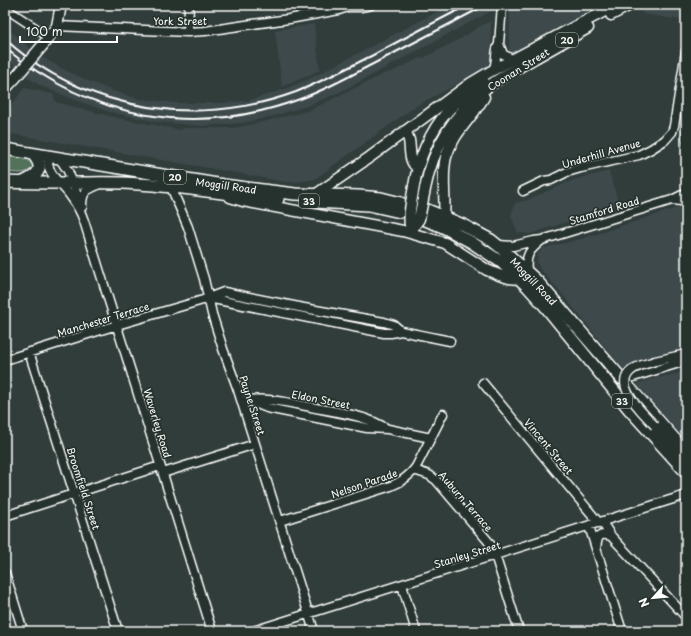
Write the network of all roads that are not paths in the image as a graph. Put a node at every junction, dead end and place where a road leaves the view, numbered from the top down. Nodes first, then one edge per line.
1 (61, 5) edge
2 (189, 5) edge
3 (370, 5) edge
4 (502, 5) edge
5 (616, 5) edge
6 (630, 5) edge
7 (351, 6) edge
8 (5, 8) edge
9 (57, 26) junction
10 (188, 32) junction
11 (558, 36) junction
12 (46, 41) junction
13 (499, 44) junction
14 (686, 52) edge
15 (513, 60) junction
16 (493, 70) junction
17 (5, 89) edge
18 (486, 89) junction
19 (405, 131) junction
20 (5, 148) edge
21 (30, 153) junction
22 (435, 154) junction
23 (55, 157) junction
24 (418, 168) junction
25 (5, 182) edge
26 (23, 182) junction
27 (60, 183) junction
28 (72, 183) junction
29 (103, 183) junction
30 (171, 187) junction
31 (522, 191) dead end
32 (217, 193) junction
33 (686, 193) edge
34 (295, 194) joint
35 (315, 195) junction
36 (672, 200) junction
37 (686, 200) edge
38 (82, 209) junction
39 (444, 217) junction
40 (84, 221) junction
41 (415, 225) junction
42 (542, 240) junction
43 (498, 245) junction
44 (523, 275) junction
45 (208, 298) junction
46 (117, 325) junction
47 (450, 341) dead end
48 (30, 352) junction
49 (686, 354) edge
50 (5, 360) edge
51 (686, 361) edge
52 (625, 379) junction
53 (483, 383) dead end
54 (244, 400) junction
55 (443, 414) dead end
56 (431, 438) junction
57 (255, 444) junction
58 (686, 452) edge
59 (686, 467) edge
60 (162, 469) junction
61 (414, 470) junction
62 (686, 472) edge
63 (75, 493) junction
64 (686, 495) edge
65 (5, 516) edge
66 (280, 521) junction
67 (600, 522) junction
68 (589, 526) junction
69 (612, 536) junction
70 (596, 548) junction
71 (495, 555) junction
72 (5, 573) edge
73 (402, 585) junction
74 (309, 614) junction
75 (686, 617) edge
76 (23, 631) edge
77 (118, 631) edge
78 (212, 631) edge
79 (253, 631) edge
80 (314, 631) edge
81 (416, 631) edge
82 (519, 631) edge
83 (622, 631) edge

1 - 9 main road
2 - 10 street
3 - 7 street, York Street
4 - 13 street
5 - 11 main road, Coonan Street / 20
6 - 18 main road, Coonan Street / 20
7 - 10 street, York Street
8 - 12 street
9 - 10 street, York Street
9 - 12 main road
11 - 15 main road, Coonan Street / 20
11 - 24 main road, Coonan Street
12 - 17 main road, bridge
13 - 15 street
13 - 16 street
14 - 31 street, Underhill Avenue
15 - 16 main road, Coonan Street / 20
16 - 19 main road, Coonan Street / 20
18 - 22 main road, Coonan Street / 20
18 - 39 main road
19 - 24 main road
19 - 35 main road, Coonan Street / 20
20 - 21 highway, Moggill Road / 20
21 - 23 highway, Moggill Road / 20
21 - 26 highway
22 - 24 main road
22 - 41 main road, Coonan Street / 20, bridge
23 - 27 street, Waverley Road
23 - 28 street, Waverley Road
23 - 34 highway, Moggill Road / 20
24 - 41 main road, Coonan Street, bridge
25 - 26 highway, 20
26 - 27 highway, Moggill Road / 20
27 - 28 highway, Moggill Road / 20
27 - 40 street, Waverley Road
28 - 29 highway, Moggill Road / 20
28 - 38 street, Waverley Road
29 - 30 highway, Moggill Road / 20
29 - 38 street
30 - 32 highway, Moggill Road / 20
30 - 45 street, Payne Street
32 - 35 highway, Moggill Road / 33
32 - 41 main road, Moggill Road / 20
33 - 36 street, Stamford Road
34 - 35 highway, Moggill Road / 33
36 - 37 street, Stamford Road
36 - 42 street, Stamford Road
38 - 40 street, Waverley Road
39 - 41 highway, Moggill Road / 33
39 - 43 highway, Moggill Road / 33
40 - 46 street, Waverley Road
41 - 44 highway, Moggill Road / 33
41 - 44 main road, Moggill Road
42 - 43 street, Stamford Road
42 - 44 street, Stamford Road
43 - 44 highway, Moggill Road / 33
44 - 52 highway, Moggill Road / 33
44 - 62 highway, Moggill Road / 33
45 - 46 street, Manchester Terrace
45 - 47 street, Manchester Terrace
45 - 54 street, Payne Street
46 - 48 street, Manchester Terrace
46 - 60 street, Waverley Road
48 - 50 street, Manchester Terrace
48 - 63 street, Broomfield Street
49 - 59 street, bridge
51 - 52 street
52 - 58 highway, Moggill Road / 33
53 - 67 street, Vincent Street
54 - 56 street, Eldon Street
54 - 57 street, Payne Street
55 - 56 street, Nelson Parade
56 - 61 street, Nelson Parade
57 - 60 street
57 - 66 street, Payne Street
60 - 63 street
60 - 78 street, Waverley Road
61 - 66 street, Nelson Parade
61 - 71 street, Auburn Terrace
63 - 65 street
63 - 77 street, Broomfield Street
64 - 67 street, Stanley Street
66 - 74 street, Payne Street
67 - 68 street, Stanley Street
67 - 69 street, Vincent Street
68 - 70 street
68 - 71 street, Stanley Street
69 - 70 street
69 - 75 street, Vincent Street
70 - 83 street
71 - 73 street, Stanley Street
71 - 82 street, Auburn Terrace
72 - 76 street
73 - 74 street, Stanley Street
73 - 81 street
74 - 79 street, Stanley Street
74 - 80 street, Payne Street

